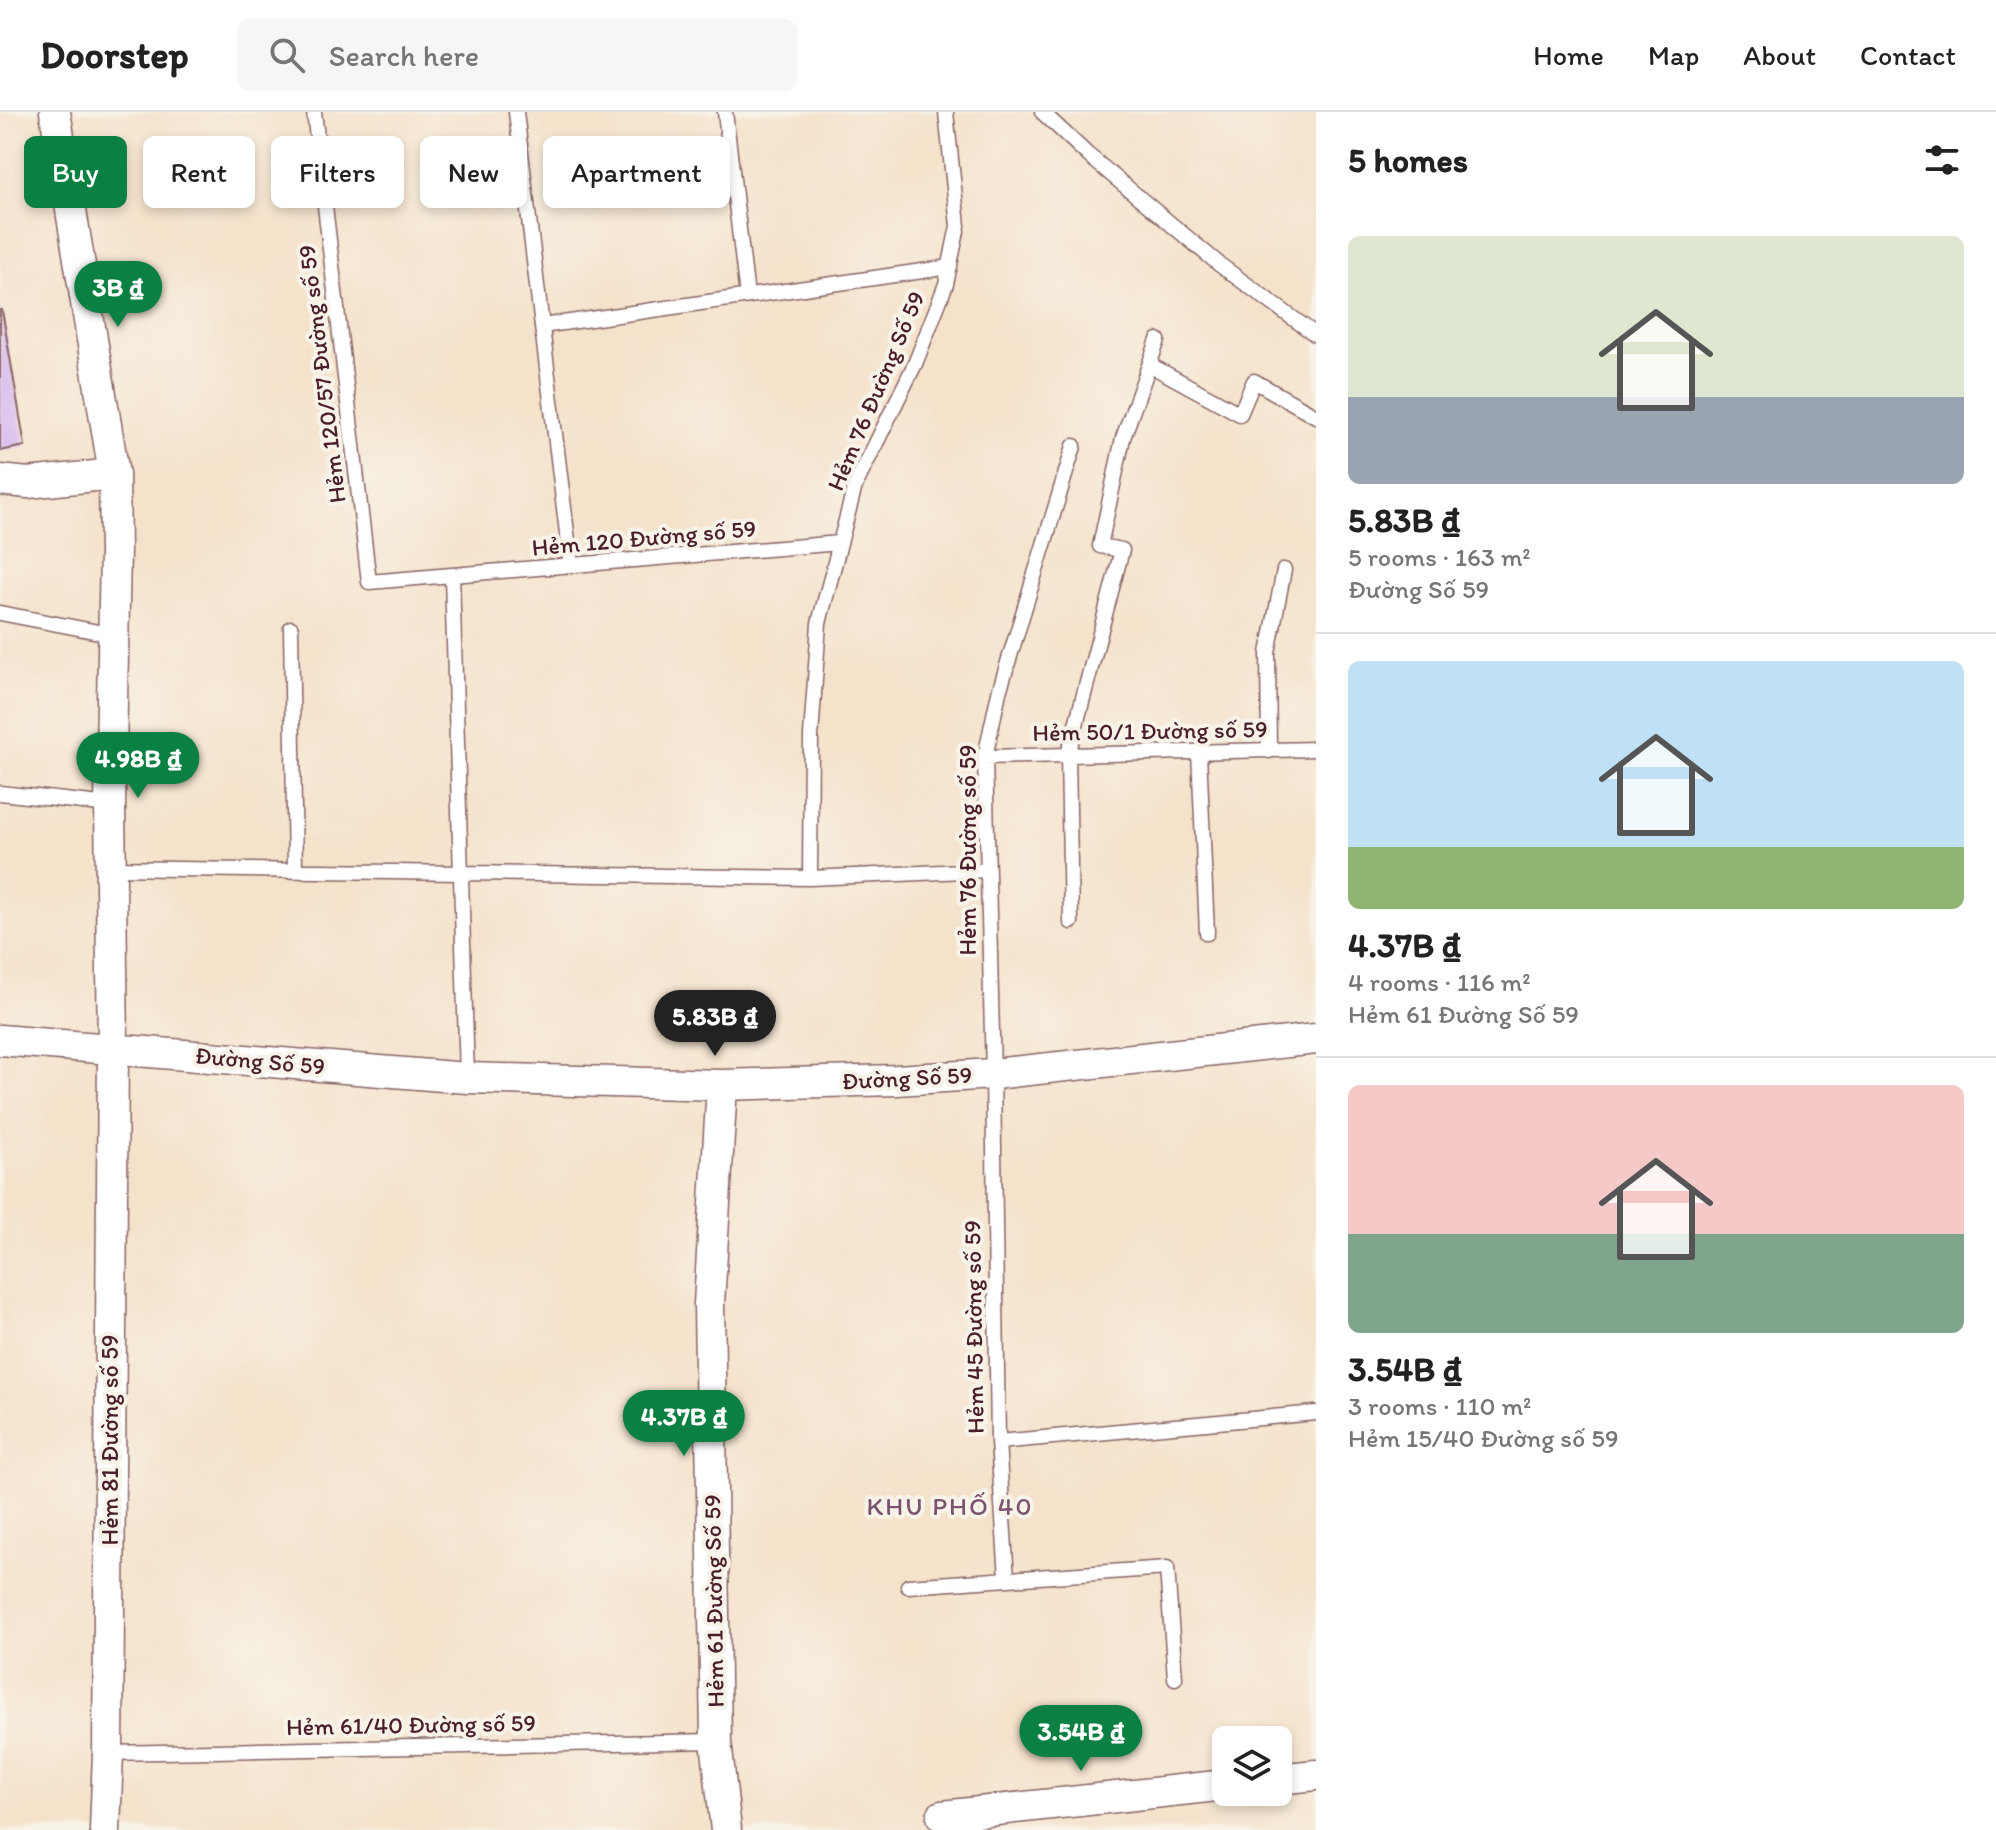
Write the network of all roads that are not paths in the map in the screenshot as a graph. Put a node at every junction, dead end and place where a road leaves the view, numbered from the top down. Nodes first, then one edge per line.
1 (55, 112) edge
2 (314, 112) edge
3 (516, 112) edge
4 (725, 112) edge
5 (946, 112) edge
6 (1042, 112) edge
7 (950, 267) junction
8 (747, 296) junction
9 (542, 326) junction
10 (1316, 335) edge
11 (1158, 340) dead end
12 (1150, 365) junction
13 (1316, 416) edge
14 (1074, 446) dead end
15 (114, 474) junction
16 (0, 480) edge
17 (840, 543) junction
18 (571, 566) junction
19 (1284, 570) dead end
20 (452, 575) junction
21 (369, 582) joint
22 (0, 613) edge
23 (291, 628) dead end
24 (114, 635) junction
25 (1316, 749) edge
26 (1269, 751) junction
27 (1199, 752) junction
28 (1068, 755) junction
29 (985, 757) junction
30 (0, 793) edge
31 (110, 805) junction
32 (111, 868) junction
33 (295, 870) junction
34 (987, 870) junction
35 (460, 872) junction
36 (810, 878) junction
37 (1071, 922) dead end
38 (1207, 933) dead end
39 (1316, 1039) edge
40 (0, 1040) edge
41 (113, 1050) junction
42 (993, 1074) junction
43 (467, 1078) junction
44 (722, 1085) junction
45 (1316, 1413) edge
46 (998, 1442) junction
47 (1007, 1579) junction
48 (908, 1586) dead end
49 (1175, 1678) dead end
50 (716, 1741) junction
51 (108, 1753) junction
52 (1316, 1775) edge
53 (1292, 1778) edge
54 (1212, 1787) edge
55 (942, 1816) dead end
56 (105, 1830) edge
57 (726, 1830) edge

1 - 15 street, Hẻm 81 Đường số 59
2 - 21 lane, Hẻm 120/57 Đường số 59
3 - 9 lane
4 - 8 lane
5 - 7 lane, Hẻm 76 Đường Số 59
6 - 10 lane
7 - 8 lane
7 - 17 lane, Hẻm 76 Đường Số 59
8 - 9 lane
9 - 18 lane
11 - 12 lane
12 - 13 lane
12 - 28 lane
14 - 29 lane, Hẻm 76 Đường số 59
15 - 16 street
15 - 24 street, Hẻm 81 Đường số 59
17 - 18 lane, Hẻm 120 Đường số 59
17 - 36 lane, Hẻm 76 Đường Số 59
18 - 20 lane, Hẻm 120 Đường số 59
19 - 26 lane
20 - 21 lane, Hẻm 120 Đường số 59
20 - 35 lane
22 - 24 lane
23 - 33 lane
24 - 31 street, Hẻm 81 Đường số 59
25 - 26 lane, Hẻm 50/1 Đường số 59
26 - 27 lane, Hẻm 50/1 Đường số 59
27 - 28 lane, Hẻm 50/1 Đường số 59
27 - 38 lane
28 - 29 lane, Hẻm 50/1 Đường số 59
28 - 37 lane
29 - 34 lane, Hẻm 76 Đường số 59
30 - 31 lane
31 - 32 street, Hẻm 81 Đường số 59
32 - 33 lane
32 - 41 street, Hẻm 81 Đường số 59
33 - 35 lane
34 - 36 lane, Hẻm 76 Đường Số 59
34 - 42 lane, Hẻm 76 Đường số 59
35 - 36 lane, Hẻm 76 Đường Số 59
35 - 43 lane
39 - 42 street, Đường Số 59
40 - 41 street, Đường Số 59
41 - 43 street, Đường Số 59
41 - 51 street, Hẻm 81 Đường số 59
42 - 44 street, Đường Số 59
42 - 46 lane, Hẻm 45 Đường số 59
43 - 44 street, Đường Số 59
44 - 50 street, Hẻm 61 Đường Số 59
45 - 46 lane
46 - 47 lane, Hẻm 45 Đường số 59
47 - 48 lane
47 - 49 lane
50 - 51 lane, Hẻm 61/40 Đường số 59
50 - 57 street, Hẻm 61 Đường Số 59
51 - 56 street, Hẻm 81 Đường số 59
52 - 53 street
54 - 55 street

